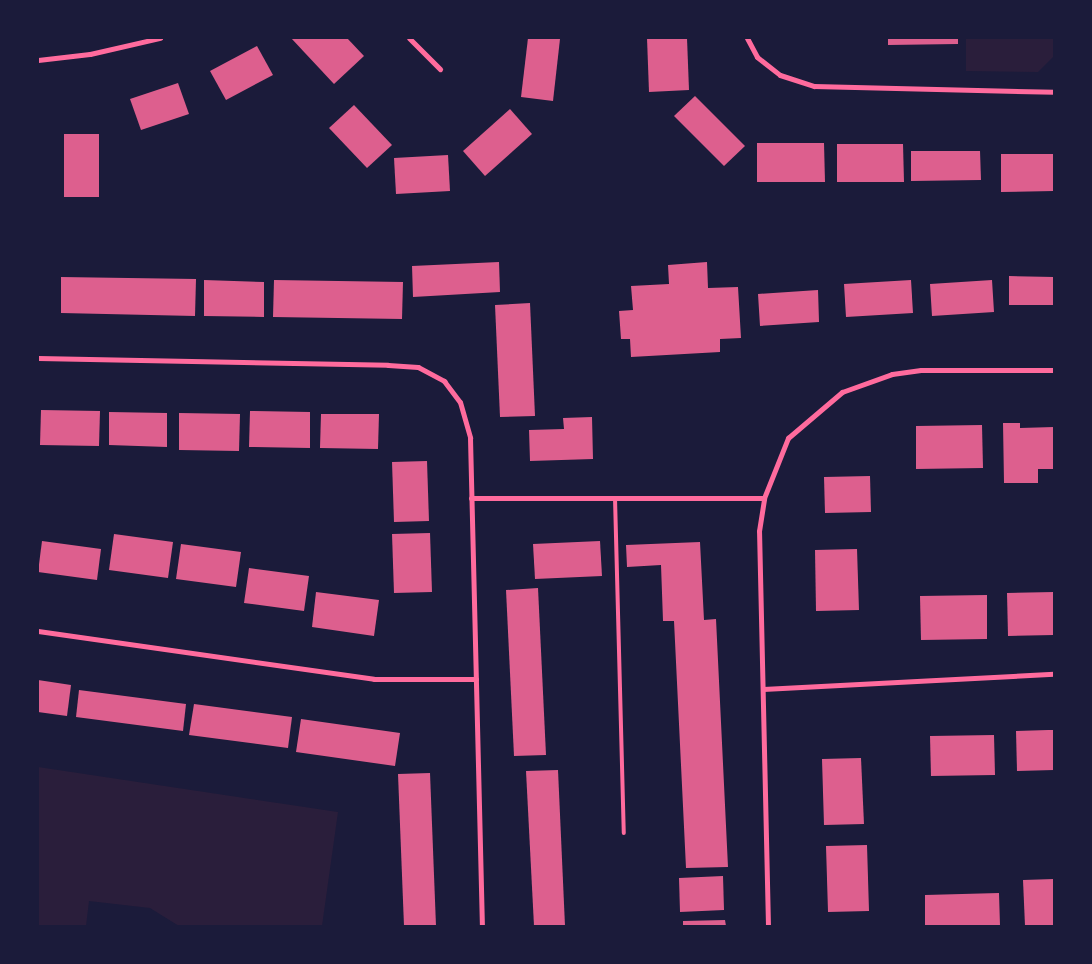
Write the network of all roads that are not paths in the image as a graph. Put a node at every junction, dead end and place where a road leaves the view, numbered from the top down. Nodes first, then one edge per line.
1 (160, 38) edge
2 (409, 38) edge
3 (746, 38) edge
4 (38, 60) edge
5 (440, 69) dead end
6 (1054, 92) edge
7 (38, 358) edge
8 (1054, 370) edge
9 (471, 498) junction
10 (615, 498) junction
11 (764, 498) junction
12 (38, 631) edge
13 (1054, 674) edge
14 (476, 679) junction
15 (763, 689) junction
16 (624, 834) dead end
17 (482, 926) edge
18 (768, 926) edge

1 - 4 street
2 - 5 street
3 - 6 street
7 - 9 street
8 - 11 street
9 - 10 street
9 - 14 street
10 - 11 street
10 - 16 lane
11 - 15 street
12 - 14 street
13 - 15 street
14 - 17 street
15 - 18 street

